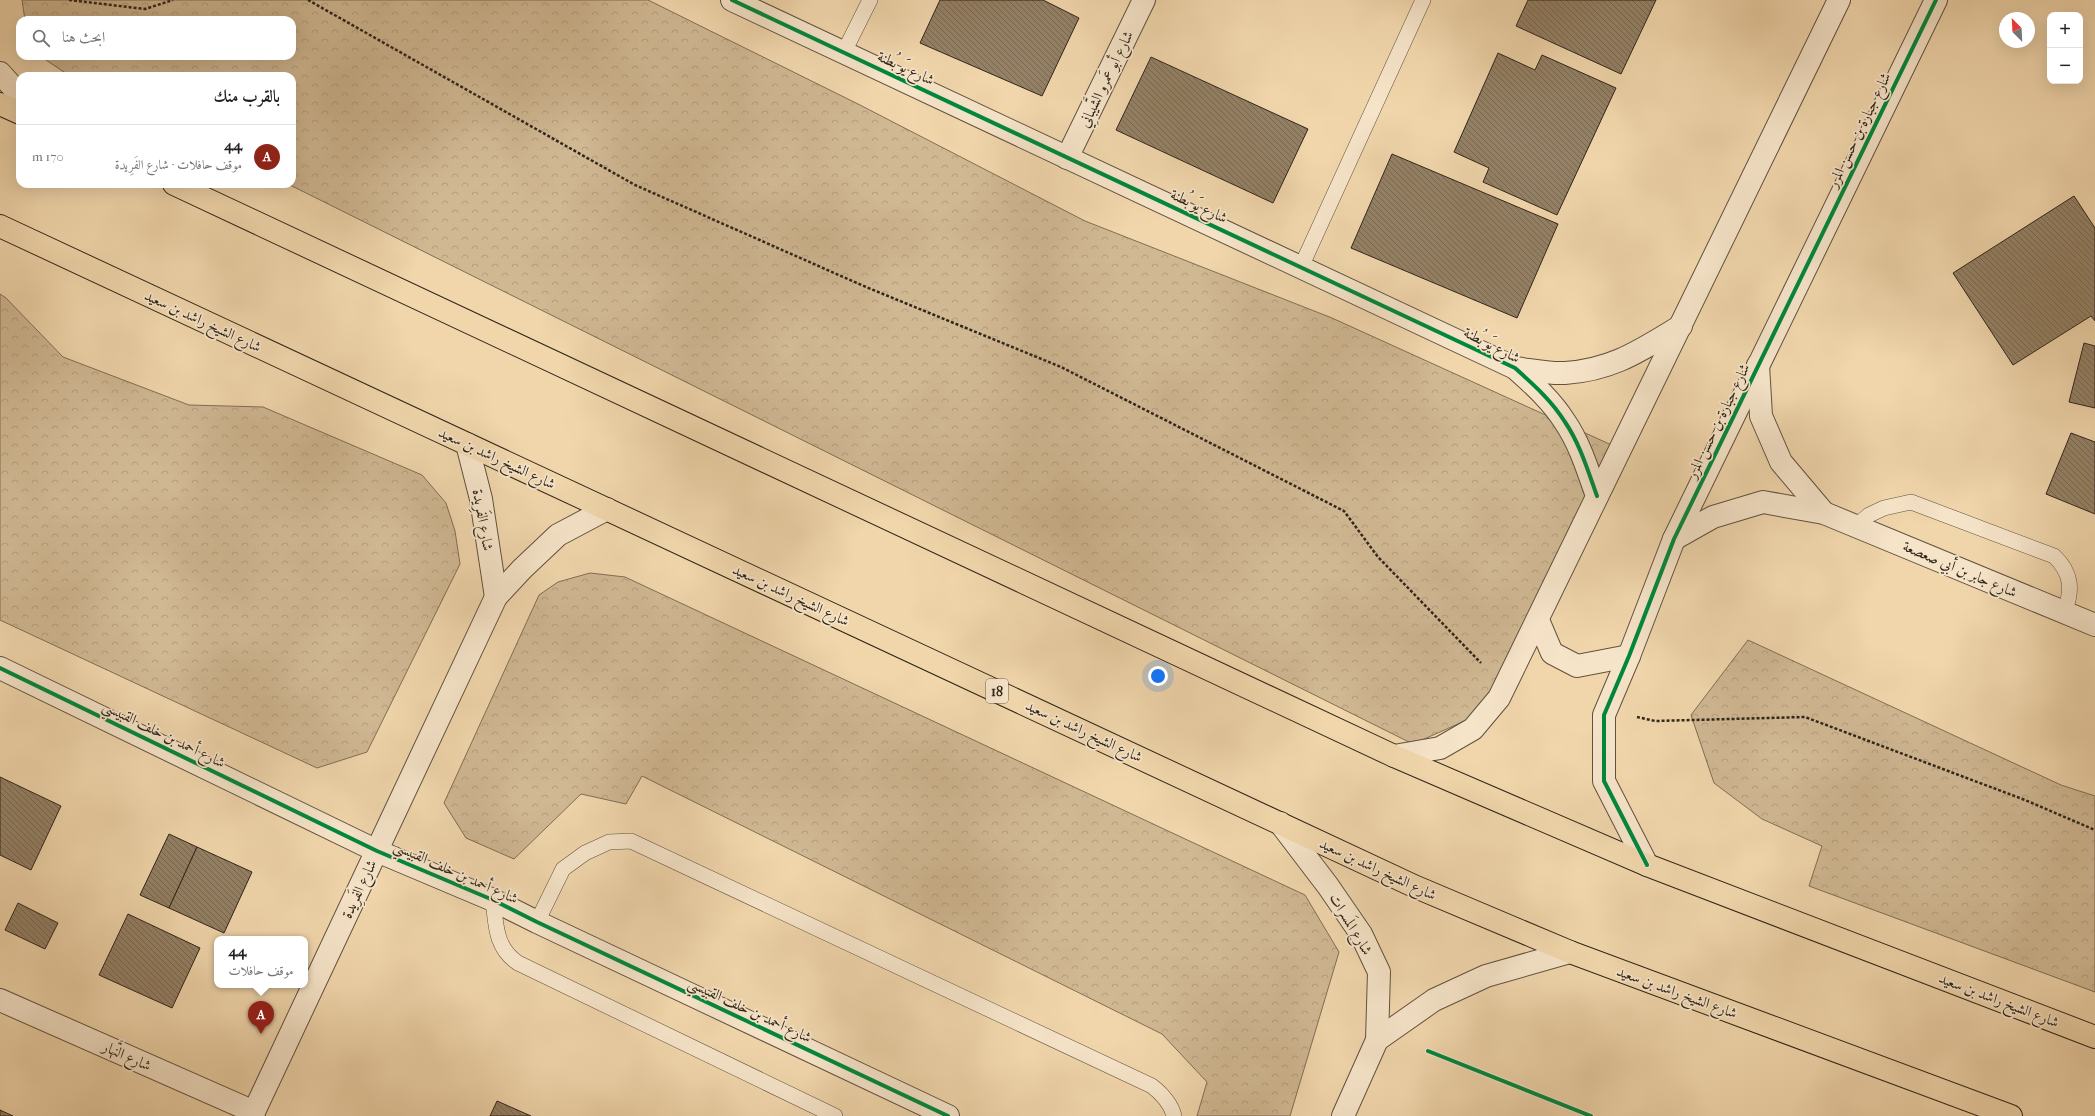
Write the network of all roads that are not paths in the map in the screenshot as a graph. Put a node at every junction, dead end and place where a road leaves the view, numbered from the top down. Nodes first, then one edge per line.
1 (732, 0) edge
2 (870, 0) edge
3 (1144, 0) edge
4 (1423, 0) edge
5 (1839, 0) edge
6 (1936, 0) edge
7 (844, 52) junction
8 (0, 73) edge
9 (16, 91) edge
10 (0, 104) edge
11 (16, 111) edge
12 (1067, 158) junction
13 (183, 188) edge
14 (0, 226) edge
15 (1301, 267) junction
16 (1681, 326) junction
17 (1758, 365) junction
18 (1515, 368) junction
19 (466, 444) junction
20 (1597, 496) junction
21 (607, 509) junction
22 (1824, 513) junction
23 (1856, 526) junction
24 (1674, 539) junction
25 (496, 597) junction
26 (2064, 613) junction
27 (1538, 620) junction
28 (2095, 625) edge
29 (1629, 656) junction
30 (0, 668) edge
31 (1394, 756) junction
32 (1280, 823) junction
33 (377, 851) junction
34 (1647, 865) junction
35 (493, 900) junction
36 (537, 922) junction
37 (1570, 952) junction
38 (0, 1000) edge
39 (2095, 1037) edge
40 (1377, 1040) junction
41 (253, 1114) edge
42 (835, 1116) edge
43 (948, 1116) edge
44 (1174, 1116) edge
45 (1343, 1116) edge
46 (2011, 1116) edge

1 - 7 street, شارع يَو بُطنة
2 - 7 lane
3 - 12 street, شارع أبو عَمرو الشَّيبانِي
4 - 15 lane
5 - 16 street
6 - 17 street, شارع جبارة بن حسن المرر
7 - 12 street, شارع يَو بُطنة
8 - 9 street
10 - 11 main road
12 - 15 street, شارع يَو بُطنة
13 - 31 main road, شارع الشيخ راشد بن سعيد
14 - 19 main road, شارع الشيخ راشد بن سعيد / 18
15 - 18 street, شارع يَو بُطنة
16 - 18 street, شارع يَو بُطنة
16 - 20 street
17 - 22 street, شارع جابر بن أبي صعصعة
17 - 24 street, شارع جبارة بن حسن المرر
18 - 20 street, شارع يَو بُطنة
19 - 21 main road, شارع الشيخ راشد بن سعيد / 18
19 - 25 street, شارع الفَرِيدة
20 - 27 street
21 - 25 street, شارع الفَرِيدة
21 - 32 main road, شارع الشيخ راشد بن سعيد / 18
22 - 23 street, شارع جابر بن أبي صعصعة
22 - 24 street, شارع جابر بن أبي صعصعة
23 - 26 street, شارع جابر بن أبي صعصعة
23 - 26 lane
24 - 29 street, شارع جبارة بن حسن المرر
25 - 33 street, شارع الفَرِيدة
26 - 28 street, شارع جابر بن أبي صعصعة
27 - 29 street
27 - 31 street
29 - 34 street, شارع جبارة بن حسن المرر
30 - 33 street, شارع أحمد بن خلف القبيسي
31 - 34 main road, شارع الشيخ راشد بن سعيد
32 - 37 main road, شارع الشيخ راشد بن سعيد / 18
32 - 40 street, شارع المَسرات
33 - 35 street, شارع أحمد بن خلف القبيسي
33 - 41 street, شارع الفَرِيدة
34 - 39 main road, شارع الشيخ راشد بن سعيد
35 - 36 street, شارع أحمد بن خلف القبيسي
35 - 42 lane
36 - 43 street, شارع أحمد بن خلف القبيسي
36 - 44 lane
37 - 40 street
37 - 46 main road, شارع الشيخ راشد بن سعيد / 18
38 - 41 street, شارع النَّهار
40 - 45 street, شارع المَسرات

